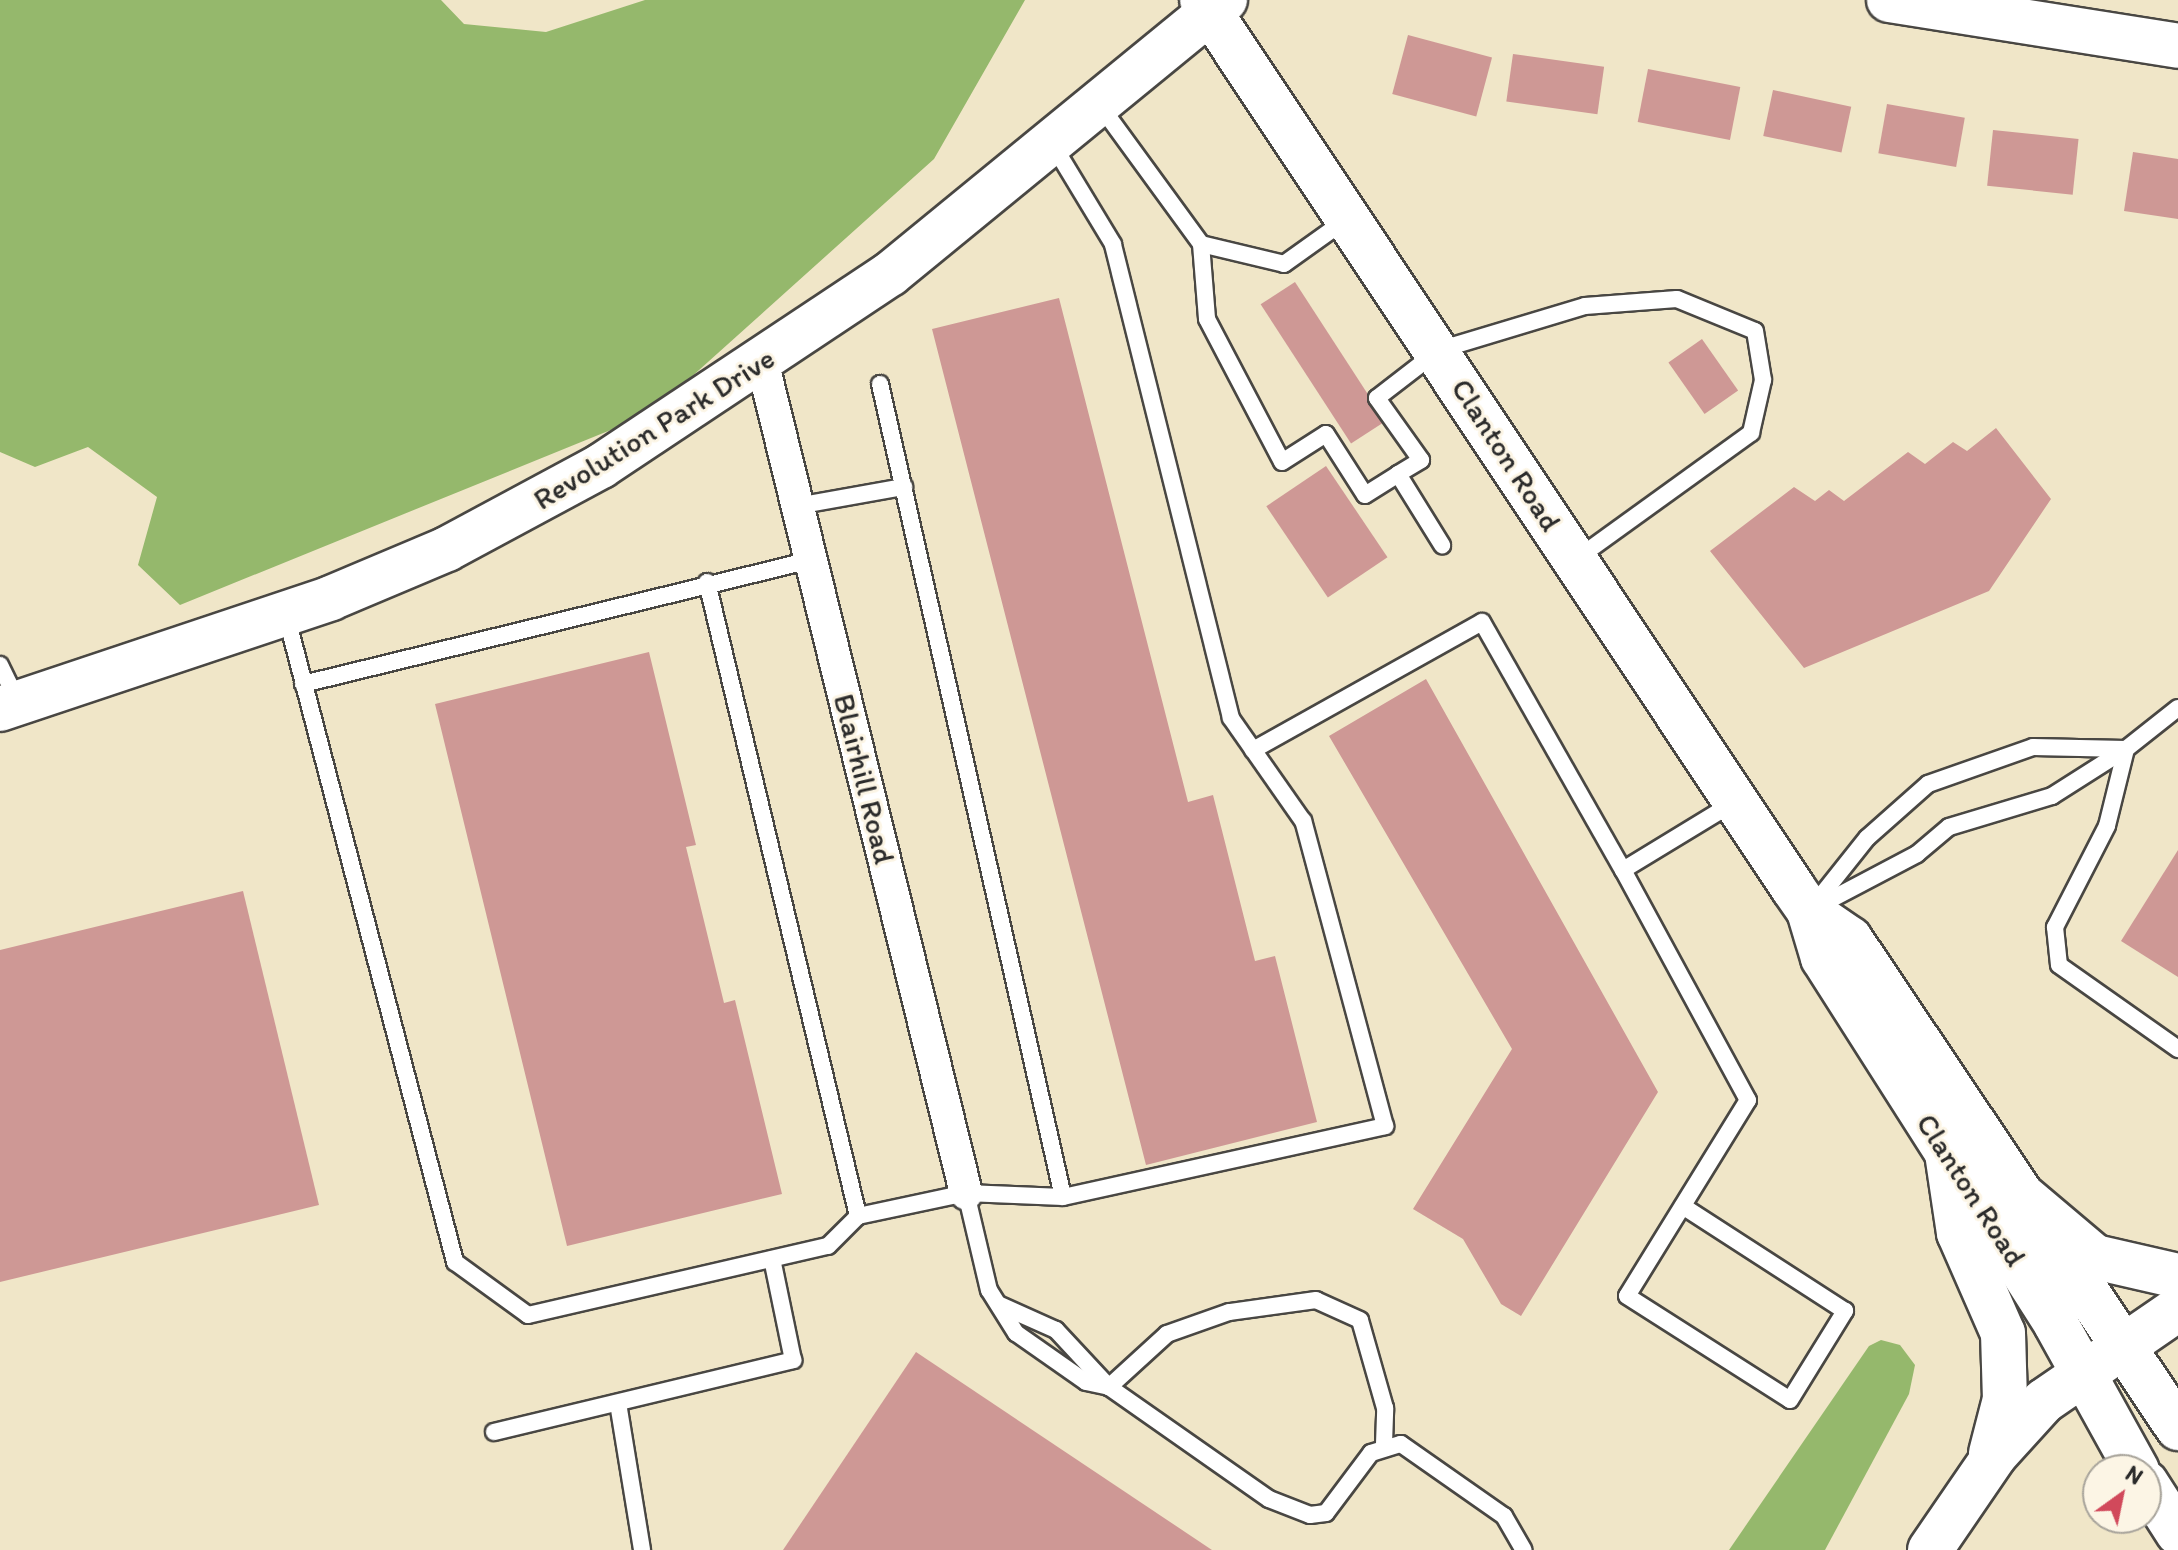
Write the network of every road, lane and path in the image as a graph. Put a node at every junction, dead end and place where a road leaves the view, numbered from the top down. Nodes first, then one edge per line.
1 (1889, 0) edge
2 (1212, 4) edge
3 (2178, 46) edge
4 (1098, 103) junction
5 (1052, 143) junction
6 (1349, 218) junction
7 (1201, 244) junction
8 (1439, 350) junction
9 (763, 365) junction
10 (880, 384) dead end
11 (1398, 474) junction
12 (904, 487) junction
13 (797, 506) junction
14 (1442, 545) dead end
15 (811, 560) junction
16 (1574, 561) junction
17 (707, 582) junction
18 (285, 614) junction
19 (303, 684) junction
20 (6, 692) edge
21 (2178, 708) edge
22 (2126, 749) junction
23 (1253, 750) junction
24 (1736, 801) junction
25 (1623, 870) junction
26 (1809, 911) junction
27 (2178, 1049) edge
28 (1947, 1153) junction
29 (966, 1193) junction
30 (1063, 1197) junction
31 (2024, 1197) junction
32 (1683, 1206) junction
33 (858, 1216) junction
34 (772, 1259) junction
35 (2178, 1276) edge
36 (1000, 1305) junction
37 (2178, 1309) edge
38 (2122, 1341) junction
39 (2083, 1370) junction
40 (1109, 1387) junction
41 (618, 1403) junction
42 (2178, 1428) edge
43 (494, 1432) dead end
44 (1384, 1444) junction
45 (2128, 1454) edge
46 (1984, 1470) junction
47 (2162, 1508) edge
48 (2178, 1533) edge
49 (642, 1550) edge
50 (1524, 1550) edge
51 (1930, 1550) edge

1 - 3 main road
2 - 4 main road, Revolution Park Drive
2 - 6 main road, Clanton Road
4 - 5 main road, Revolution Park Drive
4 - 7 lane
5 - 9 main road, Revolution Park Drive
5 - 23 lane
6 - 7 lane
6 - 8 main road, Clanton Road
7 - 11 lane
8 - 11 lane
8 - 16 main road, Clanton Road
8 - 16 lane
9 - 13 street, Blairhill Road
9 - 18 main road, Revolution Park Drive
10 - 12 lane
11 - 14 lane
12 - 13 lane
12 - 30 lane
13 - 15 street, Blairhill Road
15 - 17 lane
15 - 29 street, Blairhill Road
16 - 24 main road, Clanton Road
17 - 19 lane
17 - 33 lane
18 - 19 lane
18 - 20 main road, Revolution Park Drive
19 - 34 lane
21 - 22 lane
22 - 26 lane
22 - 26 lane
22 - 27 lane
23 - 25 lane
23 - 30 lane
24 - 25 lane
24 - 26 main road, Clanton Road
25 - 32 lane
26 - 28 main road, Clanton Road
26 - 31 main road, Clanton Road
28 - 39 main road, Clanton Road
28 - 46 main road
29 - 30 lane
29 - 33 lane
29 - 36 lane
31 - 35 main road
31 - 38 main road, Clanton Road
32 - 32 lane
33 - 34 lane
34 - 41 lane
36 - 40 lane
36 - 40 lane
37 - 38 main road
38 - 39 main road
38 - 42 main road, Clanton Road
39 - 45 main road, Clanton Road
39 - 46 main road
40 - 44 lane
40 - 44 lane
41 - 43 lane
41 - 49 lane
44 - 50 lane
46 - 51 main road
47 - 48 main road

